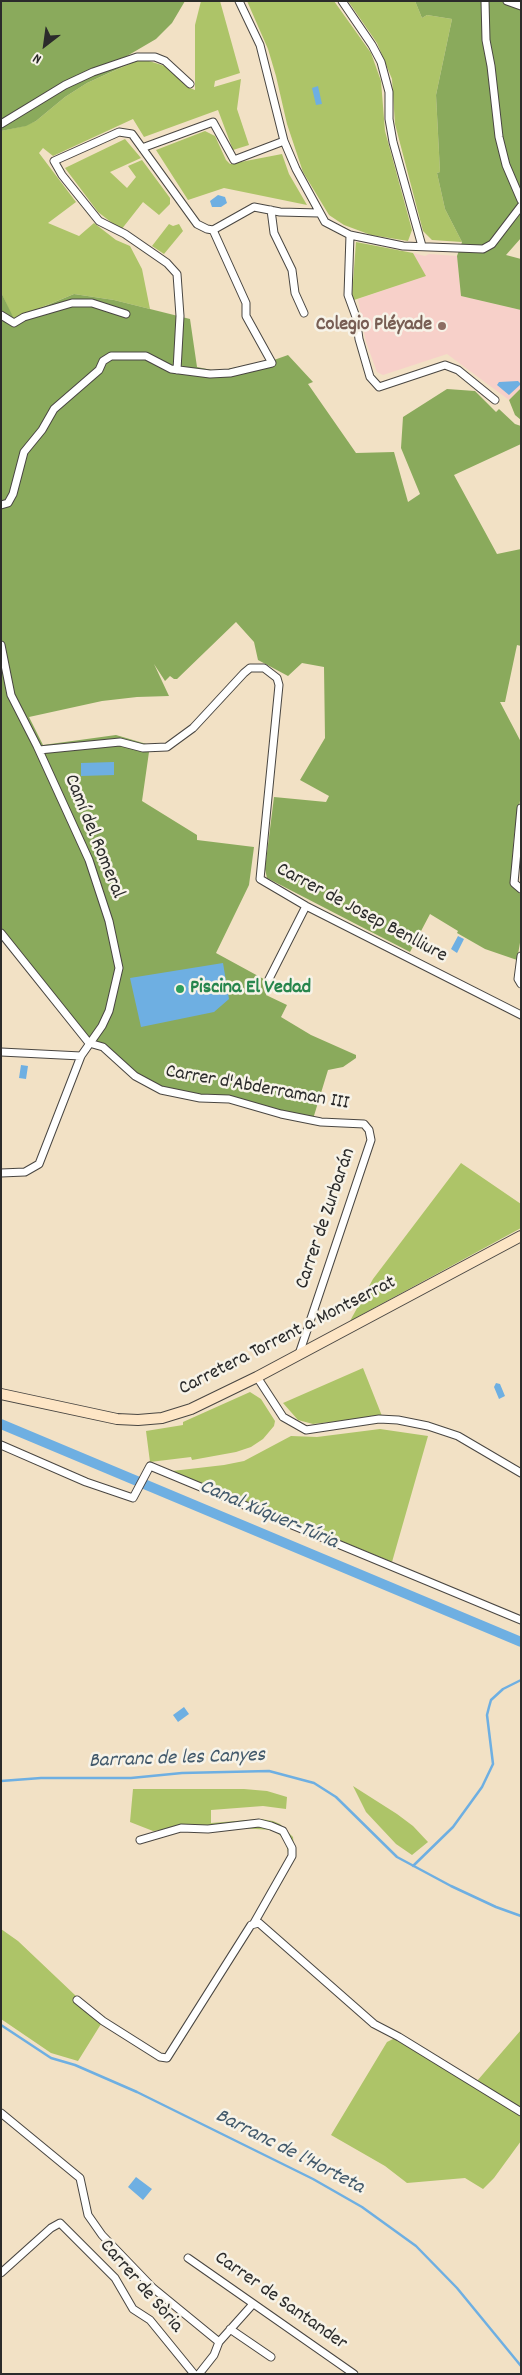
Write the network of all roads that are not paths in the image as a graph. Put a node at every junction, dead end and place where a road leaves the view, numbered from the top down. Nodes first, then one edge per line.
1 (240, 1) edge
2 (342, 1) edge
3 (486, 1) edge
4 (507, 1) edge
5 (521, 6) edge
6 (190, 84) dead end
7 (1, 124) edge
8 (284, 140) junction
9 (142, 148) junction
10 (521, 200) edge
11 (521, 206) edge
12 (271, 210) junction
13 (319, 213) junction
14 (213, 230) junction
15 (350, 235) junction
16 (422, 246) junction
17 (304, 313) dead end
18 (126, 314) dead end
19 (1, 315) edge
20 (177, 370) junction
21 (495, 400) dead end
22 (1, 505) edge
23 (1, 645) edge
24 (39, 750) junction
25 (521, 808) edge
26 (521, 889) edge
27 (306, 906) junction
28 (1, 933) edge
29 (521, 956) edge
30 (269, 979) dead end
31 (521, 984) edge
32 (521, 1015) edge
33 (89, 1043) junction
34 (2, 1051) edge
35 (81, 1056) junction
36 (364, 1124) joint
37 (1, 1172) edge
38 (521, 1236) edge
39 (299, 1354) junction
40 (257, 1377) junction
41 (1, 1394) edge
42 (1, 1445) edge
43 (521, 1473) edge
44 (521, 1620) edge
45 (140, 1840) dead end
46 (254, 1923) junction
47 (77, 2000) dead end
48 (521, 2112) edge
49 (1, 2113) edge
50 (188, 2258) dead end
51 (1, 2273) edge
52 (253, 2304) junction
53 (230, 2329) junction
54 (219, 2342) junction
55 (271, 2357) dead end
56 (194, 2374) edge
57 (199, 2374) edge
58 (354, 2374) edge

1 - 8 street
2 - 16 street
3 - 10 street
4 - 5 street
6 - 7 street
8 - 9 street
8 - 13 street
9 - 14 street
9 - 20 street
11 - 16 street
12 - 13 street
12 - 14 street
12 - 17 street
13 - 15 street
14 - 20 street
15 - 16 street
15 - 21 street
18 - 19 street
20 - 22 street
23 - 24 street, Camí del Romeral
24 - 27 street, Carrer de Josep Benlliure
24 - 33 street, Camí del Romeral
25 - 26 street
27 - 30 street
27 - 32 street, Carrer de Josep Benlliure
28 - 33 street, Carrer d'Abderraman III
29 - 31 street
33 - 35 street, Camí del Romeral
33 - 36 street, Carrer d'Abderraman III
34 - 35 street
35 - 37 street, Camí del Romeral
36 - 39 street, Carrer de Zurbarán
38 - 39 main road, Carretera Torrent a Montserrat
39 - 40 main road, Carretera Torrent a Montserrat
40 - 41 main road, Carretera Torrent a Montserrat
40 - 43 street
42 - 44 street
45 - 46 street
46 - 47 street
46 - 48 street
49 - 54 street
50 - 52 street, Carrer de Santander
51 - 56 street, Carrer de Sòria
52 - 53 street
52 - 58 street, Carrer de Santander
53 - 54 street
53 - 55 street
54 - 57 street

